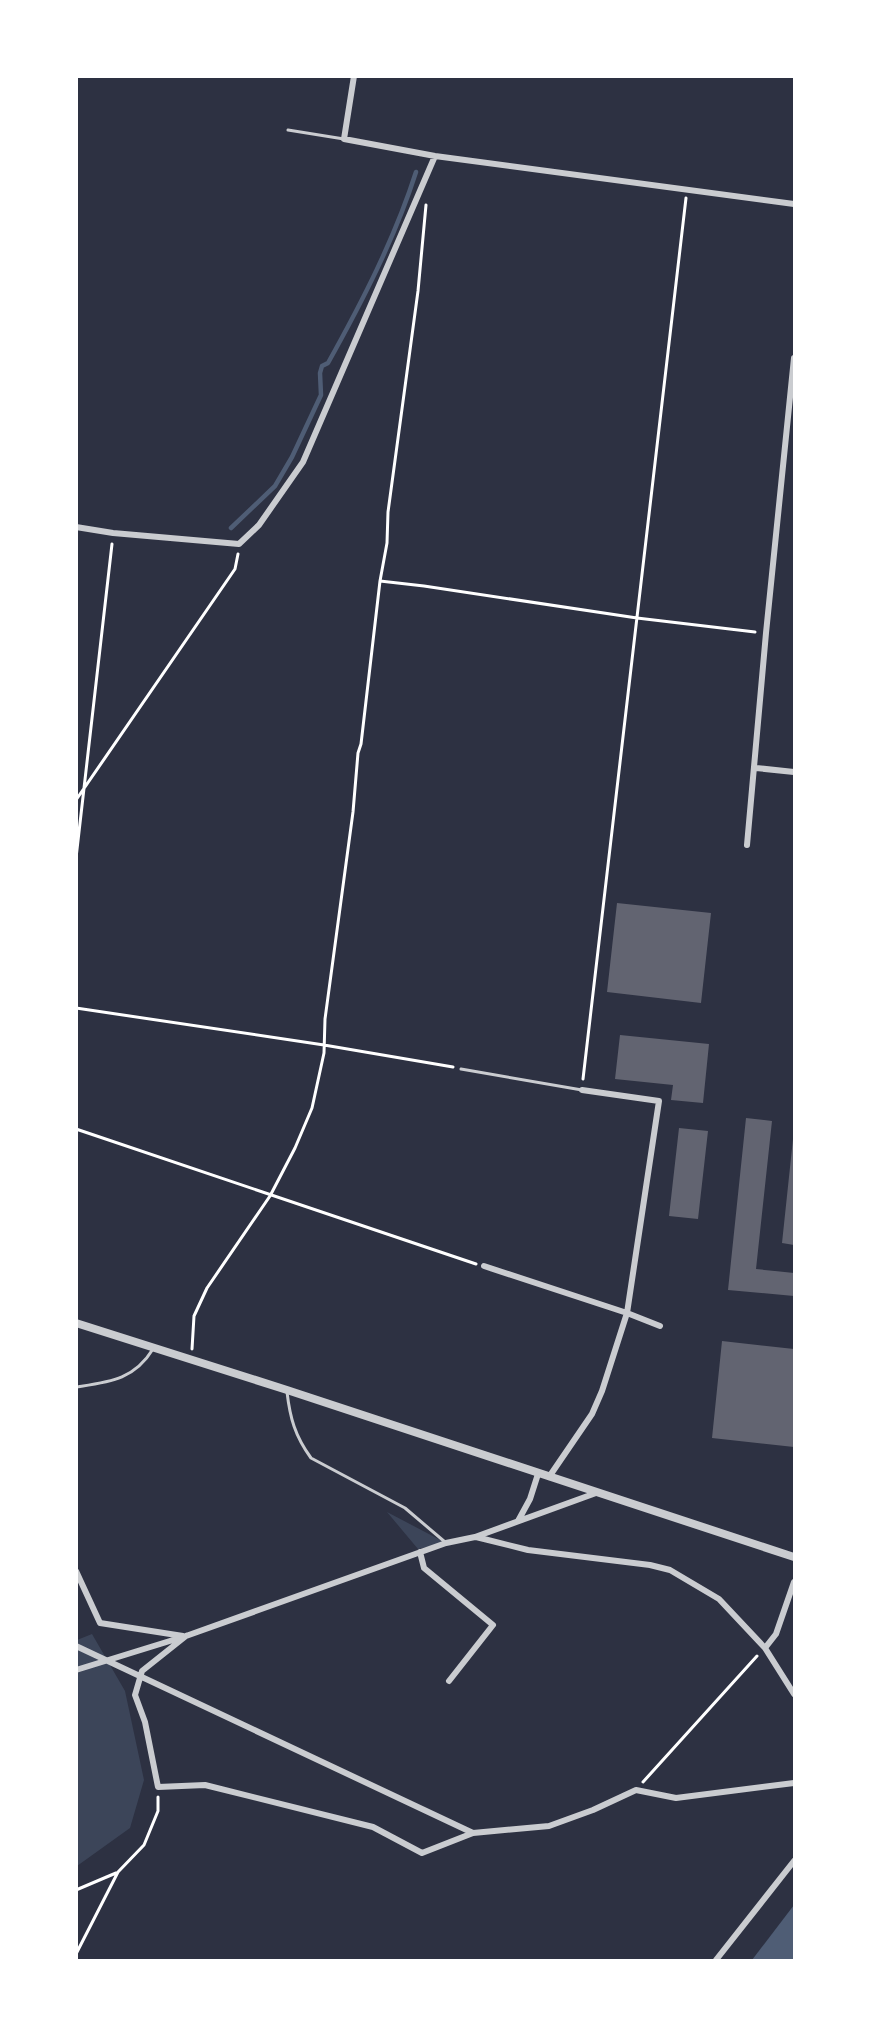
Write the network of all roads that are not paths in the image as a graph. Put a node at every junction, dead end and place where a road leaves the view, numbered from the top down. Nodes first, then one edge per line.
1 (354, 76) edge
2 (288, 130) dead end
3 (344, 139) junction
4 (435, 156) junction
5 (795, 204) edge
6 (795, 358) edge
7 (76, 527) edge
8 (756, 768) junction
9 (795, 772) edge
10 (747, 845) dead end
11 (460, 1069) road end
12 (582, 1090) joint
13 (484, 1266) road end
14 (627, 1313) junction
15 (76, 1323) edge
16 (660, 1326) dead end
17 (153, 1348) junction
18 (76, 1388) edge
19 (287, 1390) junction
20 (538, 1474) junction
21 (549, 1477) junction
22 (596, 1493) junction
23 (518, 1521) junction
24 (475, 1537) junction
25 (447, 1543) junction
26 (420, 1552) junction
27 (795, 1557) edge
28 (76, 1571) edge
29 (795, 1582) edge
30 (186, 1636) junction
31 (76, 1646) edge
32 (765, 1648) junction
33 (107, 1660) junction
34 (76, 1670) edge
35 (141, 1676) junction
36 (449, 1681) dead end
37 (795, 1695) edge
38 (795, 1783) edge
39 (473, 1833) junction
40 (795, 1861) edge
41 (716, 1960) edge

1 - 3 street
2 - 3 lane
3 - 4 street
4 - 5 street
4 - 7 street
6 - 8 street
8 - 9 street
8 - 10 street
11 - 12 lane
12 - 14 street
13 - 14 street
14 - 16 street
14 - 21 street
15 - 17 street
17 - 18 lane
17 - 19 street
19 - 20 street
19 - 25 lane
20 - 21 street
20 - 23 street
21 - 22 street
22 - 23 street
22 - 27 street
23 - 24 street
24 - 25 street
24 - 32 street
25 - 26 street
26 - 30 street
26 - 36 street
28 - 30 street
29 - 32 street
30 - 33 street
30 - 35 street
31 - 33 street
32 - 37 street
33 - 34 street
33 - 35 street
35 - 39 street
35 - 39 street
38 - 39 street
40 - 41 street

